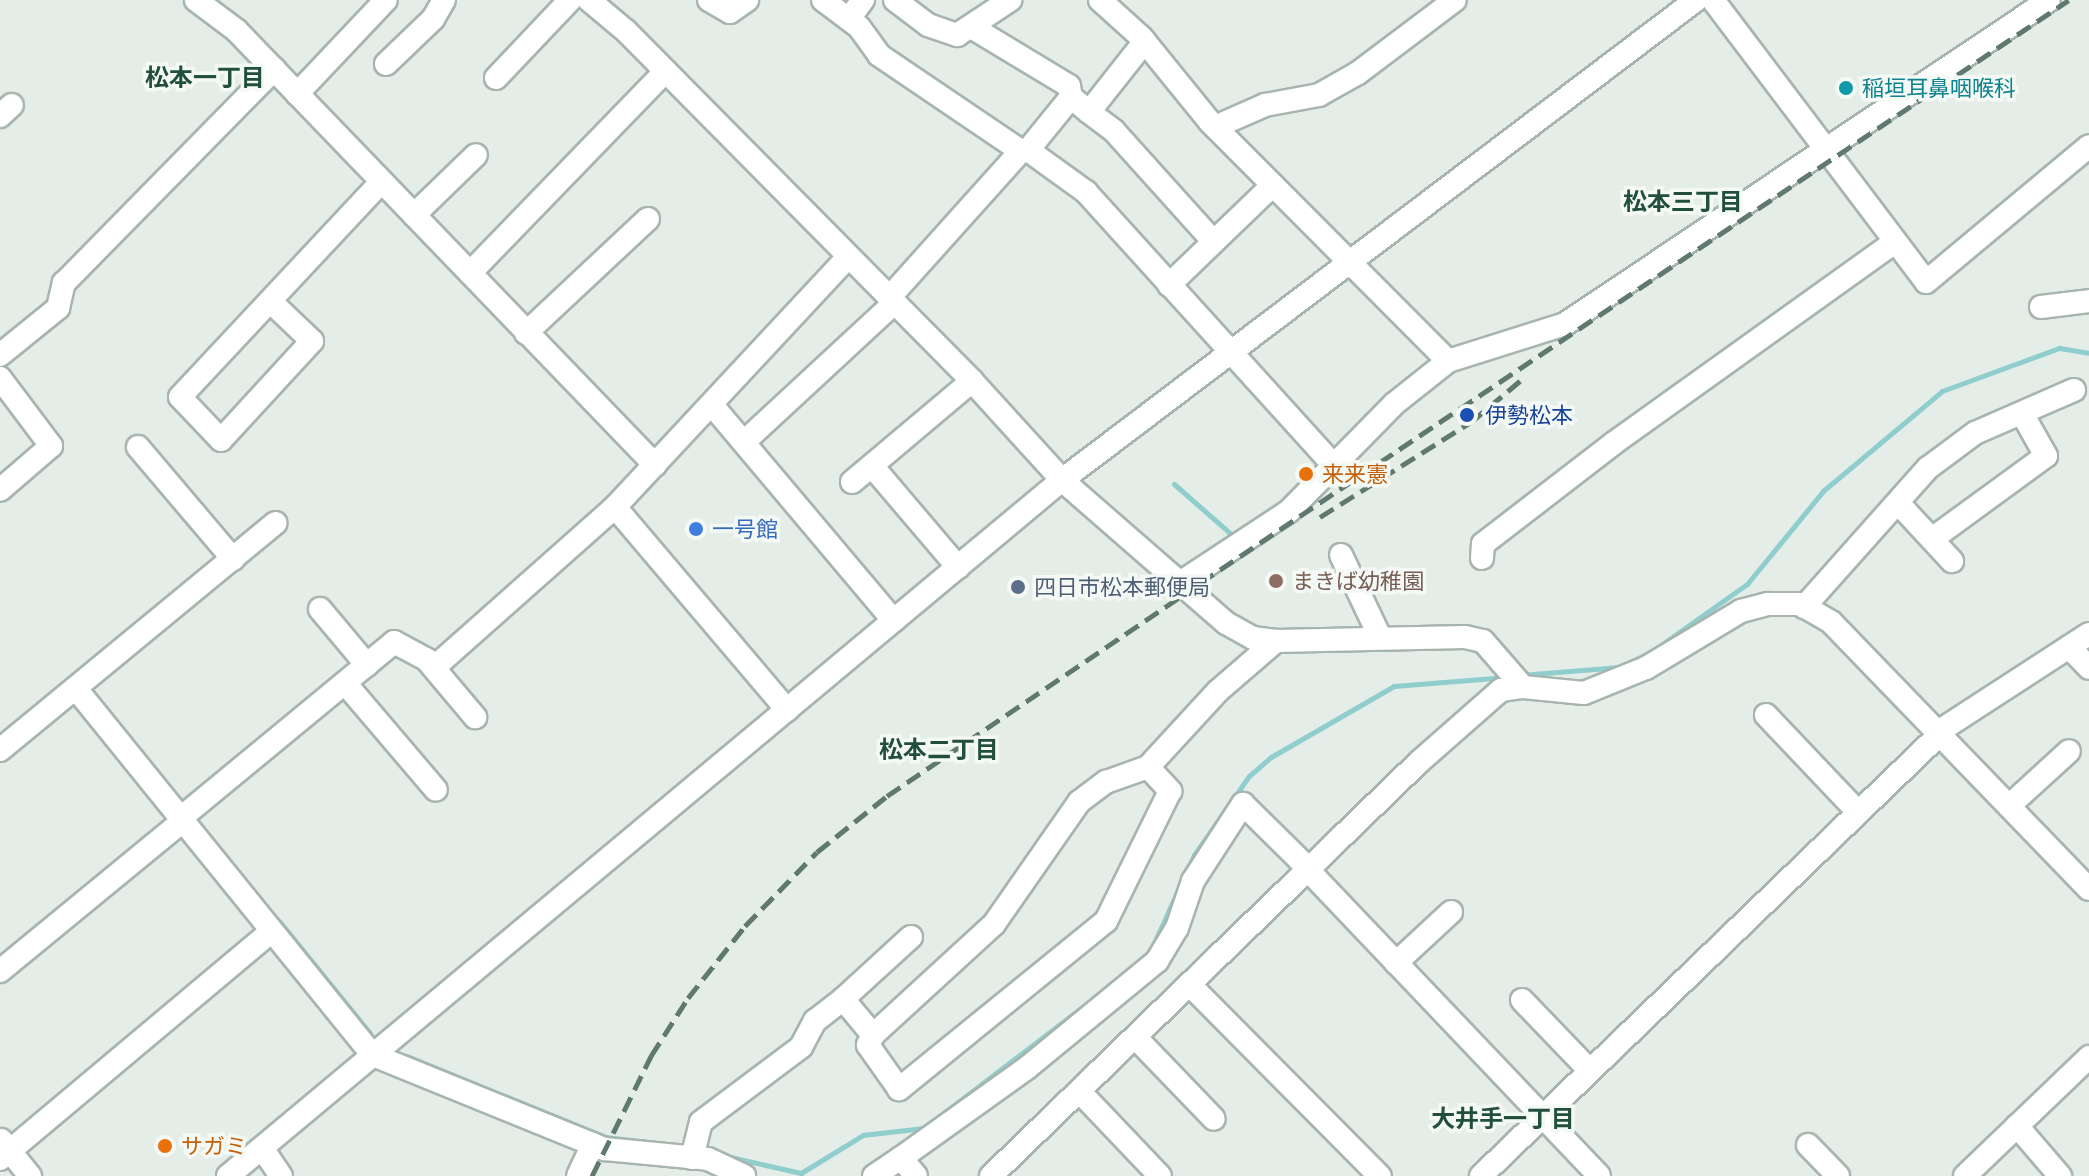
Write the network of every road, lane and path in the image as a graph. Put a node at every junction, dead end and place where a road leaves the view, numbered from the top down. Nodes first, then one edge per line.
1 (197, 0) edge
2 (386, 0) edge
3 (444, 0) edge
4 (570, 0) edge
5 (589, 0) edge
6 (709, 0) edge
7 (747, 0) edge
8 (823, 0) edge
9 (863, 0) edge
10 (895, 0) edge
11 (1010, 0) edge
12 (1100, 0) edge
13 (1455, 0) edge
14 (1696, 0) edge
15 (1713, 0) edge
16 (2049, 0) edge
17 (849, 19) junction
18 (973, 28) junction
19 (1145, 41) junction
20 (386, 64) dead end
21 (274, 69) junction
22 (666, 71) junction
23 (496, 78) dead end
24 (297, 94) junction
25 (1071, 97) junction
26 (1089, 112) junction
27 (1215, 127) junction
28 (2089, 146) edge
29 (1024, 150) junction
30 (1824, 151) junction
31 (476, 155) dead end
32 (381, 182) junction
33 (1273, 185) junction
34 (414, 215) junction
35 (648, 219) dead end
36 (1213, 241) junction
37 (1895, 242) junction
38 (848, 257) junction
39 (1352, 261) junction
40 (470, 273) junction
41 (1169, 285) junction
42 (892, 300) junction
43 (270, 301) junction
44 (2089, 301) edge
45 (2041, 307) dead end
46 (526, 333) junction
47 (4, 344) edge
48 (1230, 351) junction
49 (1448, 361) junction
50 (0, 378) edge
51 (972, 381) junction
52 (2074, 390) dead end
53 (712, 405) junction
54 (2023, 415) junction
55 (744, 442) junction
56 (138, 447) dead end
57 (1332, 463) junction
58 (655, 465) junction
59 (872, 466) junction
60 (1062, 480) junction
61 (852, 482) dead end
62 (0, 490) edge
63 (1899, 504) junction
64 (615, 507) junction
65 (275, 523) dead end
66 (1932, 539) junction
67 (1341, 555) dead end
68 (1482, 558) dead end
69 (233, 559) junction
70 (1952, 561) dead end
71 (958, 567) junction
72 (1180, 583) junction
73 (1804, 607) junction
74 (320, 609) dead end
75 (894, 621) junction
76 (2089, 634) edge
77 (1380, 637) junction
78 (1276, 641) junction
79 (2069, 647) junction
80 (427, 660) junction
81 (367, 665) junction
82 (2089, 668) edge
83 (1517, 679) junction
84 (345, 683) junction
85 (77, 690) junction
86 (787, 710) junction
87 (1766, 715) dead end
88 (475, 717) dead end
89 (1939, 733) junction
90 (0, 750) edge
91 (2069, 751) dead end
92 (1148, 767) junction
93 (436, 790) dead end
94 (2009, 806) junction
95 (1858, 812) junction
96 (184, 820) junction
97 (1308, 870) junction
98 (2089, 889) edge
99 (1451, 912) dead end
100 (271, 932) junction
101 (911, 937) dead end
102 (1396, 963) junction
103 (0, 971) edge
104 (1191, 986) junction
105 (843, 999) junction
106 (1522, 1000) dead end
107 (873, 1035) junction
108 (1136, 1038) junction
109 (373, 1055) junction
110 (2089, 1057) edge
111 (1590, 1071) junction
112 (1080, 1092) junction
113 (1542, 1117) junction
114 (1214, 1119) dead end
115 (2017, 1126) junction
116 (593, 1144) junction
117 (1808, 1145) dead end
118 (262, 1148) junction
119 (3, 1150) edge
120 (693, 1150) junction
121 (909, 1167) edge
122 (30, 1176) edge
123 (228, 1176) edge
124 (281, 1176) edge
125 (578, 1176) edge
126 (744, 1176) edge
127 (874, 1176) edge
128 (991, 1176) edge
129 (1160, 1176) edge
130 (1380, 1176) edge
131 (1481, 1176) edge
132 (1599, 1176) edge
133 (1838, 1176) edge
134 (1965, 1176) edge
135 (2060, 1176) edge

1 - 21 street
2 - 24 street
3 - 20 street
4 - 23 street
5 - 22 street
6 - 7 street
8 - 17 street
9 - 17 street
10 - 18 street
11 - 18 street
12 - 19 street
13 - 27 street
14 - 39 street
15 - 30 street
16 - 30 street
17 - 29 street
18 - 25 street
19 - 26 street
19 - 27 street
21 - 24 street
21 - 47 street
22 - 38 street
22 - 40 street
24 - 32 street
25 - 26 street
25 - 29 street
26 - 36 street
27 - 33 street
28 - 37 street
29 - 41 street
29 - 42 street
30 - 37 street
30 - 49 street
31 - 34 street
32 - 34 street
32 - 43 street
33 - 36 street
33 - 39 street
34 - 40 street
35 - 46 street
36 - 41 street
37 - 68 street
38 - 42 street
38 - 53 street
39 - 48 street
39 - 49 street
40 - 46 street
41 - 48 street
42 - 51 street
42 - 55 street
43 - 43 street
44 - 45 street
46 - 58 street
48 - 57 street
48 - 60 street
49 - 57 street
50 - 62 street
51 - 59 street
51 - 60 street
52 - 54 street
53 - 55 street
53 - 58 street
54 - 63 street
54 - 66 street
55 - 75 street
56 - 69 street
57 - 72 street
58 - 64 street
59 - 61 street
59 - 71 street
60 - 71 street
60 - 72 street
63 - 66 street
63 - 73 street
64 - 80 street
64 - 86 street
65 - 69 street
66 - 70 street
67 - 77 street
69 - 85 street
71 - 75 street
72 - 78 street
73 - 83 street
73 - 89 street
74 - 81 street
75 - 86 street
76 - 79 street
77 - 78 street
77 - 83 street
78 - 92 street
79 - 82 street
79 - 89 street
80 - 81 street
80 - 88 street
81 - 84 street
83 - 97 street
84 - 93 street
84 - 96 street
85 - 90 street
85 - 96 street
86 - 109 street
87 - 95 street
89 - 94 street
89 - 95 street
91 - 94 street
92 - 107 street
92 - 107 street
94 - 98 street
95 - 111 street
96 - 100 street
96 - 103 street
97 - 102 street
97 - 104 street
97 - 121 street
99 - 102 street
100 - 109 street
100 - 119 street
101 - 105 street
102 - 113 street
104 - 108 street
104 - 130 street
105 - 107 street
105 - 120 street
106 - 111 street
108 - 112 street
108 - 114 street
109 - 116 street
109 - 118 street
110 - 115 street
111 - 113 street
112 - 128 street
112 - 129 street
113 - 131 street
113 - 132 street
115 - 134 street
115 - 135 street
116 - 120 street
116 - 125 street
117 - 133 street
118 - 123 street
118 - 124 street
119 - 122 street
120 - 126 street
121 - 127 street

